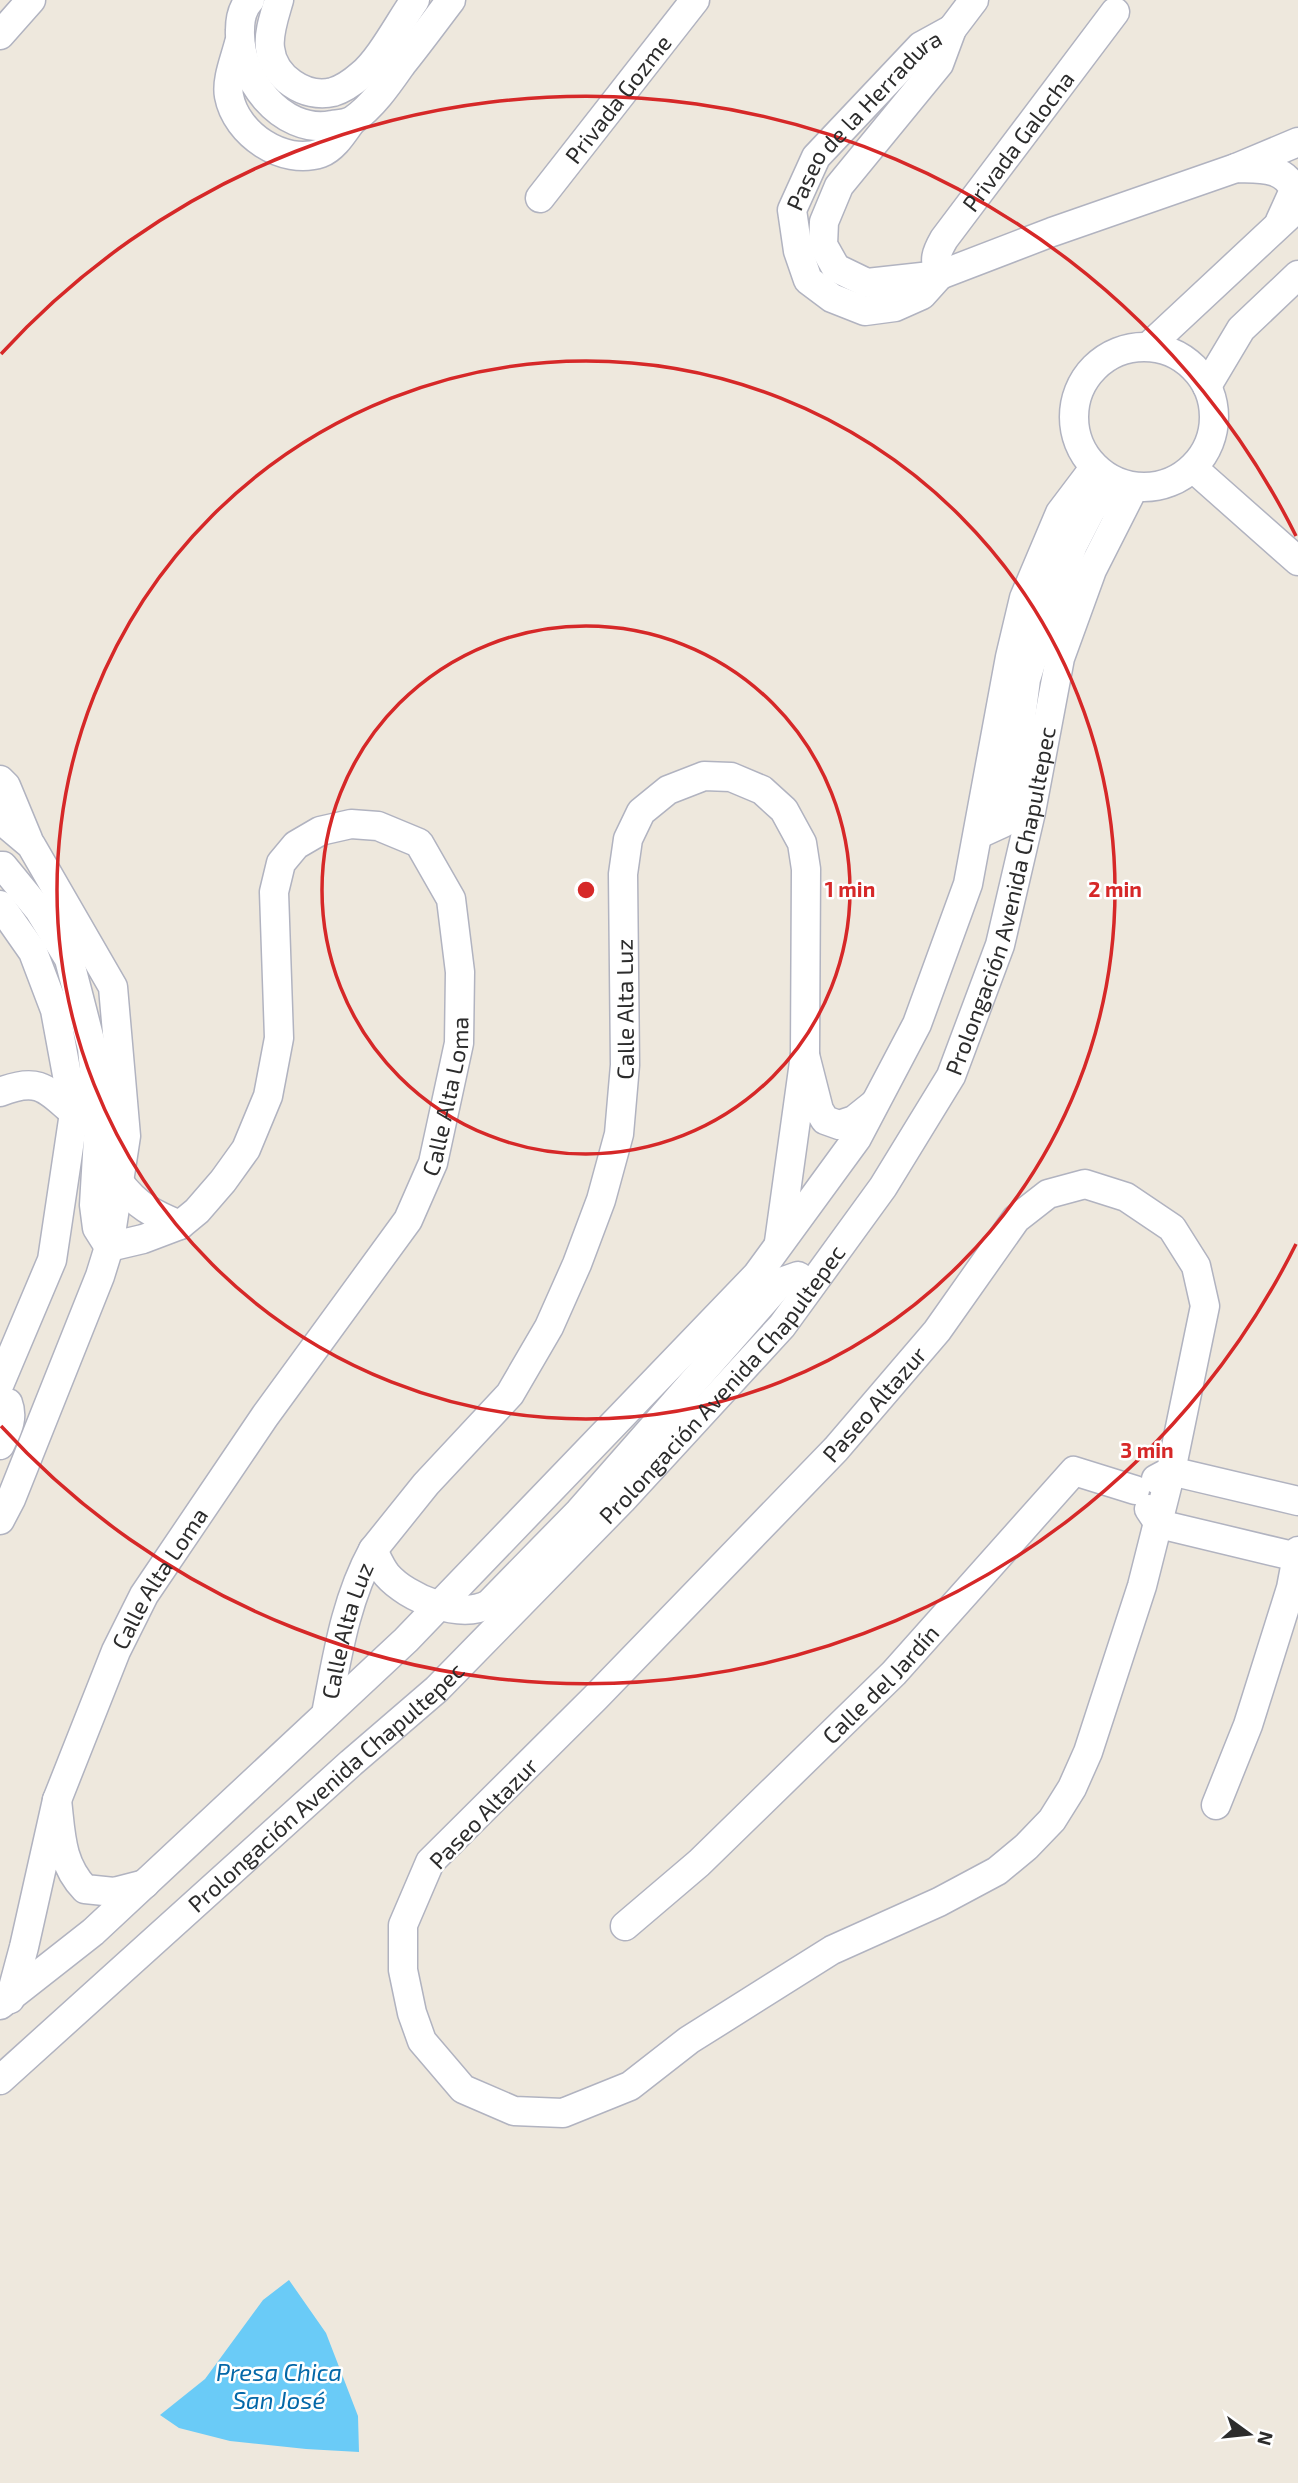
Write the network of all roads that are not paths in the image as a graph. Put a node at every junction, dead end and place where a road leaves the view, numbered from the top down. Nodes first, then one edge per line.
1 (30, 0) edge
2 (250, 0) edge
3 (279, 0) edge
4 (415, 0) edge
5 (451, 0) edge
6 (695, 0) edge
7 (974, 0) edge
8 (1115, 12) dead end
9 (0, 35) edge
10 (1298, 142) edge
11 (1237, 168) junction
12 (540, 198) dead end
13 (1288, 215) edge
14 (940, 275) junction
15 (1298, 275) edge
16 (1149, 346) junction
17 (1207, 386) junction
18 (1193, 468) junction
19 (1114, 479) junction
20 (1298, 562) edge
21 (0, 780) edge
22 (0, 819) edge
23 (31, 845) junction
24 (0, 866) edge
25 (0, 905) edge
26 (805, 1055) junction
27 (0, 1092) edge
28 (879, 1100) junction
29 (74, 1113) junction
30 (119, 1182) junction
31 (180, 1225) junction
32 (779, 1245) junction
33 (108, 1247) junction
34 (808, 1289) junction
35 (0, 1383) edge
36 (0, 1400) edge
37 (0, 1445) edge
38 (1171, 1471) junction
39 (1135, 1490) junction
40 (1298, 1501) edge
41 (0, 1520) edge
42 (1159, 1524) junction
43 (373, 1550) junction
44 (1297, 1554) edge
45 (440, 1605) junction
46 (326, 1714) junction
47 (57, 1800) junction
48 (1216, 1805) dead end
49 (145, 1884) junction
50 (625, 1926) dead end
51 (5, 2002) edge
52 (0, 2080) edge

1 - 9 street
2 - 5 street
3 - 4 street
6 - 12 street, Privada Gozme
7 - 14 street, Paseo de la Herradura
8 - 14 street, Privada Galocha
10 - 11 street, Paseo de la Herradura
11 - 13 street, Paseo de la Herradura
11 - 14 street, Paseo de la Herradura
13 - 16 street
15 - 17 street
16 - 17 street
16 - 19 street
17 - 18 street
18 - 19 street
18 - 20 street
19 - 28 street, Prolongación Avenida Chapultepec
19 - 34 street, Prolongación Avenida Chapultepec
21 - 23 street
22 - 23 street
23 - 30 street
24 - 33 street
25 - 29 street
26 - 28 street, Calle Alta Luz
26 - 32 street, Calle Alta Luz
26 - 43 street, Calle Alta Luz
27 - 29 street
28 - 32 street, Prolongación Avenida Chapultepec
29 - 35 street
30 - 31 street
30 - 33 street
31 - 33 street, Calle Alta Loma
31 - 47 street, Calle Alta Loma
32 - 45 street, Prolongación Avenida Chapultepec
33 - 41 street
34 - 45 street, Calle Alta Luz
34 - 52 street, Prolongación Avenida Chapultepec
36 - 37 street
38 - 39 street
38 - 40 street
38 - 42 street, Paseo Altazur
38 - 42 street, Paseo Altazur
39 - 42 street
39 - 50 street, Calle del Jardín
42 - 44 street
43 - 45 street, Calle Alta Luz
43 - 46 street, Calle Alta Luz
44 - 48 street
45 - 46 street, Prolongación Avenida Chapultepec
46 - 49 street, Prolongación Avenida Chapultepec
47 - 49 street, Calle Alta Loma
47 - 51 street, Calle Alta Loma
49 - 51 street, Prolongación Avenida Chapultepec

